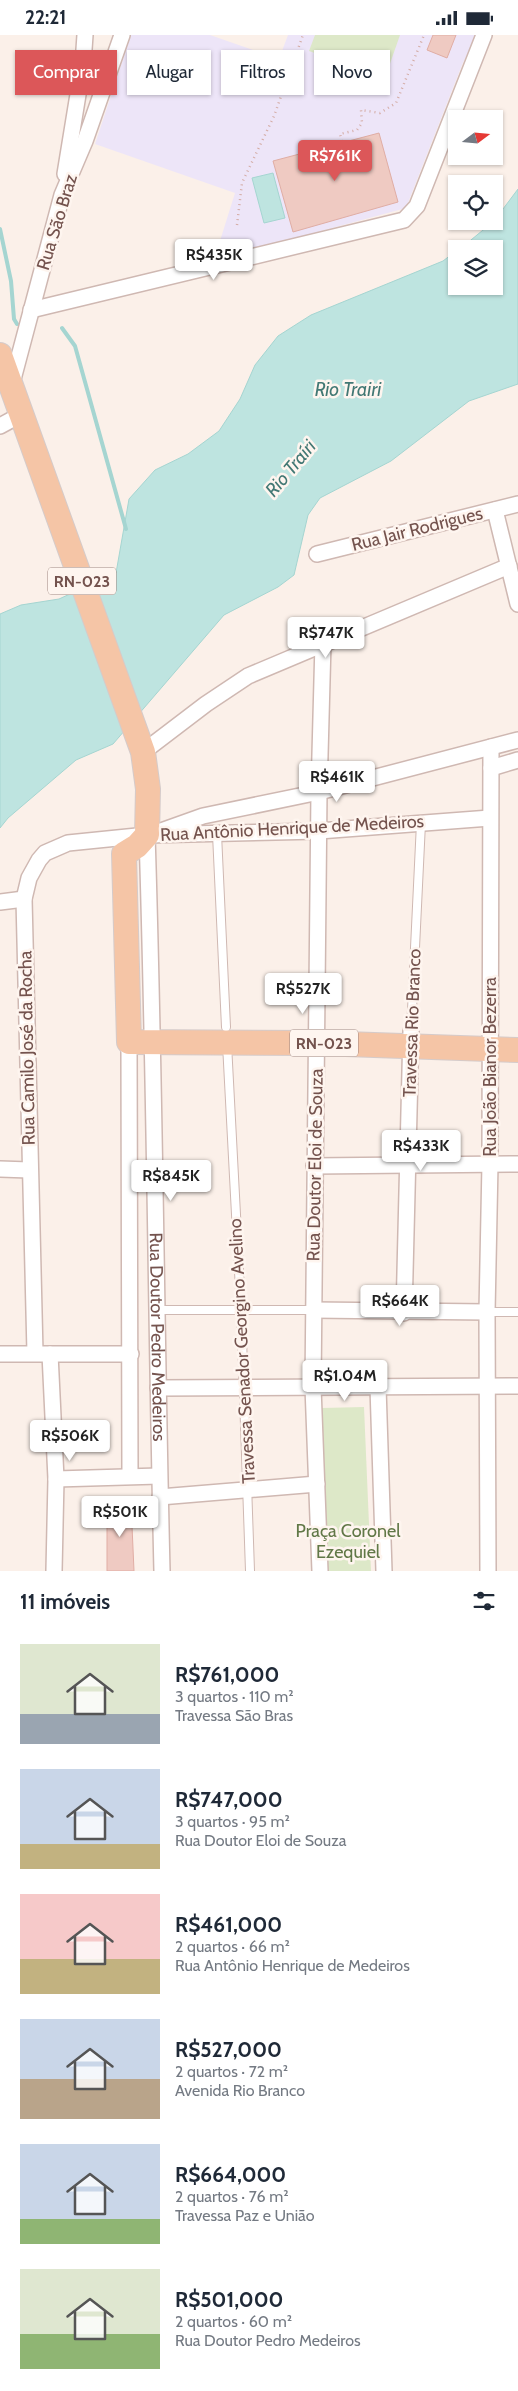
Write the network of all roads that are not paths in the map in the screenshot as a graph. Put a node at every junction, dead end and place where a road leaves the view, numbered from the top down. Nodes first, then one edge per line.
1 (85, 35) edge
2 (122, 35) edge
3 (484, 35) edge
4 (84, 50) edge
5 (117, 50) edge
6 (78, 95) edge
7 (101, 95) edge
8 (62, 195) junction
9 (31, 310) junction
10 (0, 355) edge
11 (11, 384) junction
12 (24, 420) junction
13 (0, 426) edge
14 (518, 504) edge
15 (495, 510) junction
16 (316, 554) dead end
17 (509, 566) junction
18 (518, 605) edge
19 (323, 643) junction
20 (518, 740) edge
21 (141, 744) junction
22 (491, 747) junction
23 (518, 760) edge
24 (491, 767) junction
25 (319, 792) junction
26 (490, 818) junction
27 (421, 823) junction
28 (318, 831) junction
29 (217, 834) junction
30 (147, 835) junction
31 (24, 899) junction
32 (0, 902) edge
33 (518, 1033) edge
34 (129, 1034) junction
35 (154, 1035) junction
36 (226, 1035) junction
37 (318, 1036) junction
38 (411, 1039) junction
39 (490, 1041) junction
40 (518, 1049) edge
41 (518, 1163) edge
42 (490, 1164) junction
43 (406, 1165) junction
44 (314, 1166) junction
45 (0, 1169) edge
46 (29, 1170) junction
47 (241, 1309) junction
48 (158, 1310) junction
49 (313, 1310) junction
50 (487, 1312) junction
51 (518, 1312) edge
52 (404, 1313) junction
53 (0, 1354) edge
54 (42, 1354) junction
55 (131, 1354) junction
56 (488, 1386) junction
57 (518, 1386) edge
58 (244, 1387) junction
59 (313, 1387) junction
60 (378, 1387) junction
61 (158, 1388) junction
62 (130, 1476) junction
63 (159, 1477) junction
64 (56, 1479) junction
65 (317, 1484) junction
66 (248, 1490) junction
67 (160, 1497) junction
68 (54, 1571) edge
69 (162, 1571) edge
70 (250, 1571) edge
71 (320, 1571) edge
72 (384, 1571) edge
73 (488, 1571) edge

1 - 4 street
2 - 5 street, Rua São Braz
3 - 9 street
6 - 8 street
7 - 8 street, Rua São Braz
8 - 9 street, Rua São Braz
9 - 11 street, Rua São Braz
10 - 11 main road, RN-023
11 - 12 main road, RN-023
12 - 13 street
12 - 21 main road, RN-023
14 - 15 street, Rua Jair Rodrigues
15 - 16 street, Rua Jair Rodrigues
15 - 17 street
17 - 18 street
17 - 19 street
19 - 21 street
19 - 25 street, Rua Doutor Eloi de Souza
20 - 22 street, Rua Antônio Henrique de Medeiros
21 - 30 main road, Rua Doutor Pedro Medeiros / RN-023
22 - 24 street, Rua João Bianor Bezerra
22 - 25 street, Rua Antônio Henrique de Medeiros
23 - 24 street
24 - 26 street, Rua João Bianor Bezerra
25 - 28 street, Rua Doutor Eloi de Souza
25 - 30 street, Rua Antônio Henrique de Medeiros
26 - 27 street, Rua Antônio Henrique de Medeiros
26 - 39 street, Rua João Bianor Bezerra
27 - 28 street, Rua Antônio Henrique de Medeiros
27 - 38 lane, Travessa Rio Branco
28 - 29 street, Rua Antônio Henrique de Medeiros
28 - 37 street, Rua Doutor Eloi de Souza
29 - 30 street, Rua Antônio Henrique de Medeiros
29 - 36 lane, Travessa Senador Georgino Avelino
30 - 31 street, Rua Camilo José da Rocha
30 - 34 main road, Rua Doutor Pedro Medeiros
30 - 35 street, Rua Doutor Pedro Medeiros
31 - 32 street
31 - 46 street, Rua Camilo José da Rocha
33 - 39 main road, RN-023
34 - 35 main road, RN-023
34 - 55 street, Rua Doutor Pedro Medeiros
35 - 36 main road, RN-023
35 - 48 street, Rua Doutor Pedro Medeiros
36 - 37 main road, RN-023
36 - 47 lane, Travessa Senador Georgino Avelino
37 - 38 main road, RN-023
37 - 44 street, Rua Doutor Eloi de Souza
38 - 39 main road, RN-023
38 - 43 street, Travessa Rio Branco
39 - 40 main road, RN-023
39 - 42 street, Rua João Bianor Bezerra
41 - 42 street
42 - 43 street
42 - 50 street, Rua João Bianor Bezerra
43 - 44 street
43 - 52 street, Travessa Rio Branco
44 - 49 street, Rua Doutor Eloi de Souza
45 - 46 street
46 - 54 street, Rua Camilo José da Rocha
47 - 48 lane
47 - 49 lane
47 - 58 lane, Travessa Senador Georgino Avelino
48 - 61 street, Rua Doutor Pedro Medeiros
49 - 52 street
49 - 59 street, Rua Doutor Eloi de Souza
50 - 51 lane
50 - 52 street
50 - 56 street, Rua João Bianor Bezerra
53 - 54 street
54 - 55 street
54 - 64 street, Rua Camilo José da Rocha
55 - 62 street, Rua Doutor Pedro Medeiros
56 - 57 street
56 - 60 street
56 - 73 street, Rua João Bianor Bezerra
58 - 59 street
58 - 61 street
58 - 66 lane, Travessa Senador Georgino Avelino
59 - 60 street
59 - 65 street, Rua Doutor Eloi de Souza
60 - 72 street
61 - 63 street, Rua Doutor Pedro Medeiros
62 - 63 street
62 - 64 street
63 - 67 street, Rua Doutor Pedro Medeiros
64 - 68 street, Rua Camilo José da Rocha
65 - 66 street
65 - 71 street, Rua Doutor Eloi de Souza
66 - 67 street
66 - 70 lane, Travessa Senador Georgino Avelino
67 - 69 street, Rua Doutor Pedro Medeiros

